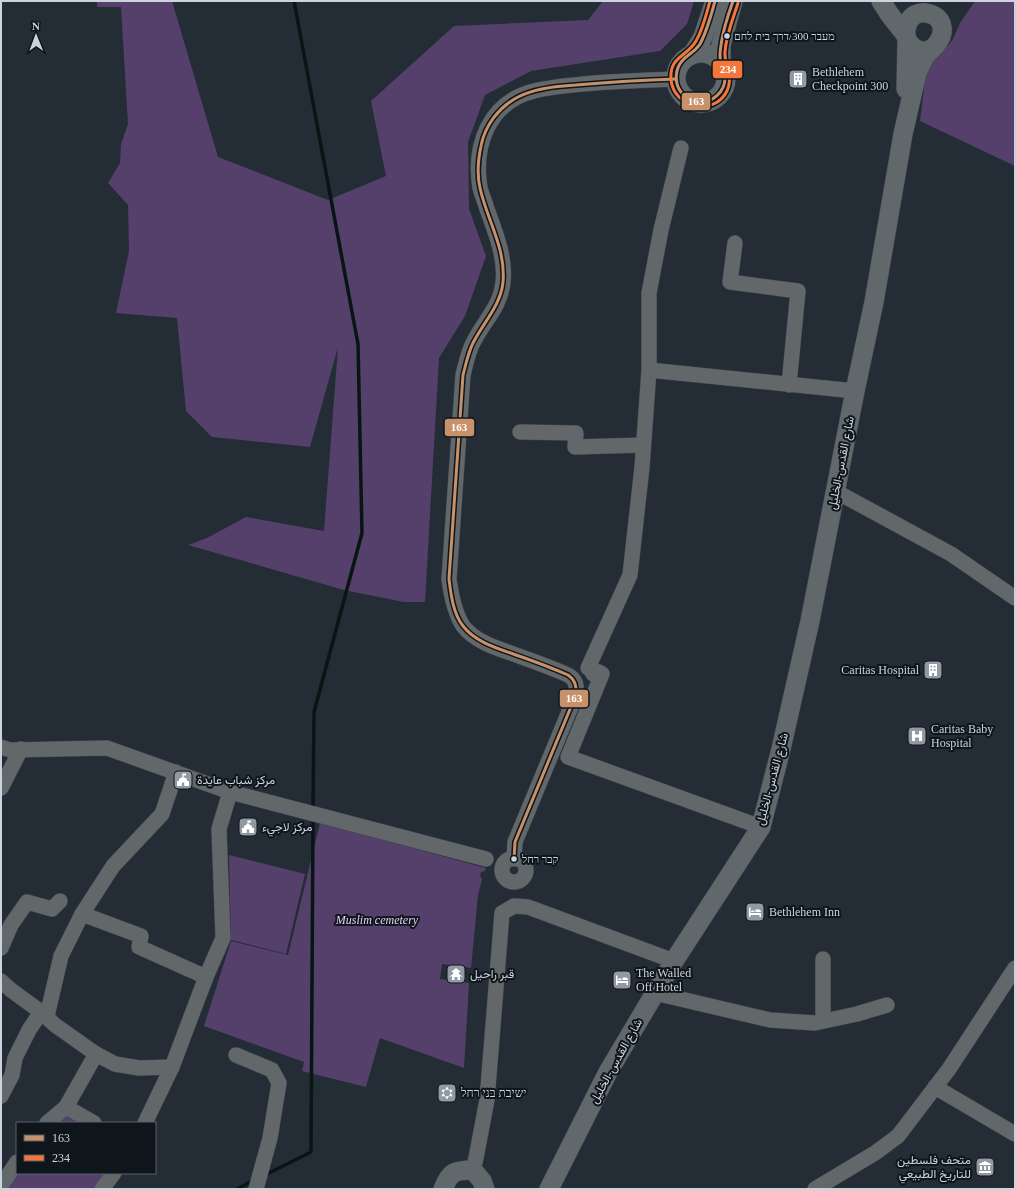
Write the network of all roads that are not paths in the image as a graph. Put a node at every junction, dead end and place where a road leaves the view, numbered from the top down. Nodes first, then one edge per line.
1 (714, 1) edge
2 (732, 1) edge
3 (868, 1) edge
4 (885, 6) edge
5 (917, 14) junction
6 (906, 37) junction
7 (933, 48) junction
8 (692, 55) junction
9 (721, 64) junction
10 (676, 79) junction
11 (903, 134) junction
12 (681, 148) dead end
13 (735, 243) dead end
14 (649, 370) junction
15 (789, 385) junction
16 (854, 391) junction
17 (520, 432) dead end
18 (643, 445) junction
19 (835, 491) junction
20 (1015, 598) edge
21 (1, 747) edge
22 (21, 749) junction
23 (176, 772) junction
24 (1, 788) edge
25 (230, 792) junction
26 (761, 827) junction
27 (486, 858) dead end
28 (514, 859) dead end
29 (60, 901) dead end
30 (82, 914) junction
31 (1, 948) edge
32 (823, 959) dead end
33 (674, 961) junction
34 (1015, 968) edge
35 (206, 977) junction
36 (1, 981) edge
37 (655, 993) junction
38 (887, 1005) dead end
39 (44, 1014) junction
40 (823, 1021) junction
41 (96, 1054) junction
42 (236, 1055) dead end
43 (172, 1068) junction
44 (935, 1087) junction
45 (1, 1096) edge
46 (66, 1107) junction
47 (48, 1122) edge
48 (92, 1122) edge
49 (145, 1122) edge
50 (1015, 1134) edge
51 (16, 1164) edge
52 (473, 1170) junction
53 (113, 1174) edge
54 (1, 1186) edge
55 (102, 1189) edge
56 (256, 1189) edge
57 (443, 1189) edge
58 (485, 1189) edge
59 (549, 1189) edge
60 (814, 1189) edge

1 - 8 main road
2 - 9 main road
3 - 4 main road
4 - 5 main road
4 - 6 main road
5 - 6 main road
5 - 7 main road
6 - 7 main road
6 - 11 main road
7 - 11 main road
8 - 9 main road
8 - 10 main road
9 - 10 main road
10 - 28 street
11 - 16 main road, شارع القدس-الخليل
12 - 14 street
13 - 15 street
14 - 15 street
14 - 18 street
15 - 16 street
16 - 19 main road, شارع القدس-الخليل
17 - 18 street
18 - 26 street
19 - 20 street
19 - 26 main road, شارع القدس-الخليل
21 - 22 street
22 - 23 street
22 - 24 street
23 - 25 street
23 - 30 street
25 - 27 street
25 - 35 street
26 - 33 main road, شارع القدس-الخليل
29 - 31 street
30 - 35 street
30 - 39 street
32 - 40 street
33 - 37 main road, شارع القدس-الخليل
33 - 52 street
34 - 44 street
35 - 43 street
36 - 39 street
37 - 40 street
37 - 59 main road, شارع القدس-الخليل
38 - 40 street
39 - 41 street
39 - 45 street
41 - 43 street
41 - 46 street
42 - 56 street
43 - 49 street
44 - 50 street
44 - 60 street
46 - 47 street
46 - 48 street
51 - 54 street
52 - 57 main road
52 - 58 main road
53 - 55 street

